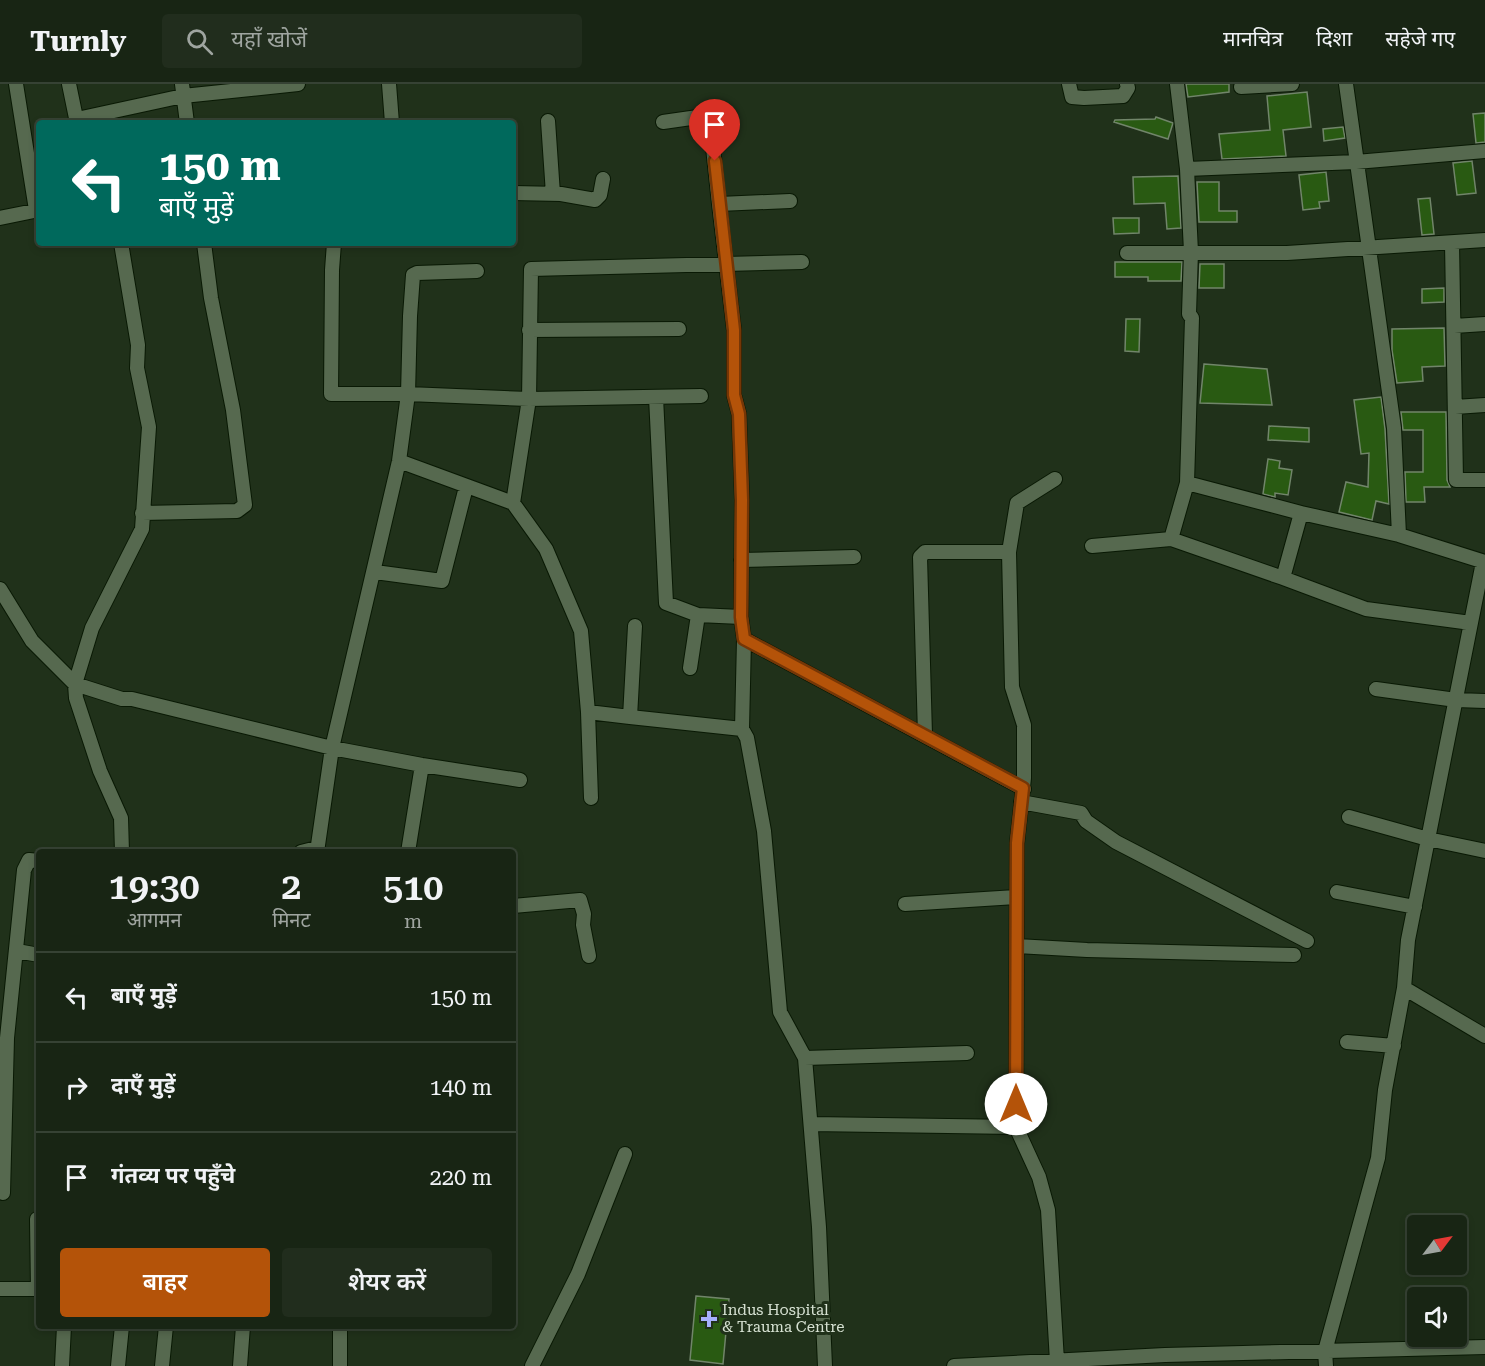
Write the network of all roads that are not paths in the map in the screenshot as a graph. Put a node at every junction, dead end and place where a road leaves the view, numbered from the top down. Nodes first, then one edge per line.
1 (16, 84) edge
2 (69, 84) edge
3 (298, 84) edge
4 (389, 84) edge
5 (1069, 84) edge
6 (1127, 84) edge
7 (1177, 84) edge
8 (1292, 84) edge
9 (1346, 84) edge
10 (1241, 87) dead end
11 (183, 90) edge
12 (77, 120) edge
13 (80, 120) edge
14 (187, 120) edge
15 (392, 120) edge
16 (548, 121) dead end
17 (663, 122) dead end
18 (1485, 151) edge
19 (1356, 162) junction
20 (1187, 169) junction
21 (603, 179) dead end
22 (516, 193) edge
23 (552, 194) junction
24 (36, 199) edge
25 (790, 201) dead end
26 (719, 204) junction
27 (36, 210) edge
28 (0, 218) edge
29 (1485, 240) edge
30 (1452, 243) junction
31 (122, 246) edge
32 (204, 246) edge
33 (334, 246) edge
34 (1369, 249) junction
35 (1191, 252) junction
36 (1126, 253) dead end
37 (802, 262) dead end
38 (726, 264) junction
39 (477, 271) dead end
40 (1485, 324) edge
41 (1454, 326) junction
42 (679, 329) dead end
43 (529, 330) junction
44 (408, 394) junction
45 (701, 396) dead end
46 (656, 397) junction
47 (529, 399) junction
48 (1485, 405) edge
49 (1455, 407) junction
50 (399, 461) junction
51 (1055, 479) dead end
52 (1485, 480) edge
53 (1187, 483) junction
54 (466, 487) junction
55 (513, 502) junction
56 (142, 513) junction
57 (1301, 513) junction
58 (1399, 535) junction
59 (1171, 539) junction
60 (1092, 546) dead end
61 (1009, 552) junction
62 (854, 557) dead end
63 (741, 560) junction
64 (1484, 562) edge
65 (375, 572) junction
66 (1283, 578) junction
67 (0, 589) edge
68 (698, 615) junction
69 (741, 617) junction
70 (1471, 622) junction
71 (634, 626) dead end
72 (744, 639) junction
73 (690, 668) dead end
74 (75, 684) junction
75 (1376, 689) dead end
76 (1456, 700) junction
77 (1485, 702) edge
78 (588, 712) junction
79 (630, 717) junction
80 (742, 729) junction
81 (925, 735) junction
82 (332, 748) junction
83 (422, 765) junction
84 (520, 780) dead end
85 (1023, 793) junction
86 (591, 798) dead end
87 (1349, 817) dead end
88 (1428, 839) junction
89 (122, 849) edge
90 (317, 849) edge
91 (408, 849) edge
92 (1485, 851) edge
93 (36, 861) edge
94 (1337, 892) dead end
95 (1016, 897) junction
96 (905, 904) dead end
97 (516, 906) edge
98 (1415, 907) junction
99 (1307, 941) dead end
100 (1017, 946) junction
101 (17, 951) junction
102 (36, 954) edge
103 (1294, 955) dead end
104 (589, 956) dead end
105 (1404, 988) junction
106 (1485, 1036) edge
107 (3, 1038) edge
108 (1347, 1042) dead end
109 (1394, 1046) junction
110 (967, 1053) dead end
111 (805, 1058) junction
112 (811, 1124) junction
113 (1016, 1127) junction
114 (625, 1154) dead end
115 (3, 1193) dead end
116 (0, 1288) edge
117 (36, 1289) edge
118 (64, 1329) edge
119 (122, 1329) edge
120 (166, 1329) edge
121 (243, 1329) edge
122 (340, 1329) edge
123 (1485, 1347) edge
124 (1325, 1351) junction
125 (1057, 1361) junction
126 (62, 1366) edge
127 (118, 1366) edge
128 (162, 1366) edge
129 (240, 1366) edge
130 (340, 1366) edge
131 (532, 1366) edge
132 (825, 1366) edge
133 (954, 1366) edge
134 (1326, 1366) edge

1 - 24 street
2 - 12 street
3 - 11 street
4 - 15 street
5 - 6 street
7 - 20 street
8 - 10 street
9 - 19 street
11 - 13 street
11 - 14 street
16 - 23 street
17 - 26 street
18 - 19 street
19 - 20 street
19 - 34 street
20 - 35 street
21 - 23 street
22 - 23 street
25 - 26 street
26 - 38 street
27 - 28 street
29 - 30 street
30 - 34 street
30 - 41 street
31 - 56 street
32 - 56 street
33 - 44 street
34 - 35 street
34 - 58 street
35 - 36 street
35 - 53 street
37 - 38 street
38 - 43 street
38 - 63 street
39 - 44 street
40 - 41 street
41 - 49 street
42 - 43 street
43 - 47 street
44 - 47 street
44 - 50 street
45 - 46 street
46 - 47 street
46 - 68 street
47 - 55 street
48 - 49 street
49 - 52 street
50 - 54 street
50 - 65 street
51 - 61 street
53 - 57 street
53 - 59 street
54 - 55 street
54 - 65 street
55 - 78 street
56 - 74 street
57 - 58 street
57 - 66 street
58 - 64 street
59 - 60 street
59 - 66 street
61 - 81 street
61 - 85 street
62 - 63 street
63 - 69 street
64 - 70 street
65 - 82 street
66 - 70 street
67 - 74 street
68 - 69 street
68 - 73 street
69 - 72 street
70 - 76 street
71 - 79 street
72 - 80 street
72 - 81 street
74 - 82 street
74 - 89 street
75 - 76 street
76 - 77 street
76 - 88 street
78 - 79 street
78 - 86 street
79 - 80 street
80 - 111 street
81 - 85 street
82 - 83 street
82 - 90 street
83 - 84 street
83 - 91 street
85 - 95 street
85 - 99 street
87 - 88 street
88 - 92 street
88 - 98 street
93 - 101 street
94 - 98 street
95 - 96 street
95 - 100 street
97 - 104 street
98 - 105 street
100 - 103 street
100 - 113 street
101 - 102 street
101 - 107 street
105 - 106 street
105 - 109 street
107 - 115 street
108 - 109 street
109 - 124 street
110 - 111 street
111 - 112 street
112 - 113 street
112 - 132 street
113 - 125 street
114 - 131 street
116 - 117 street
118 - 126 street
119 - 127 street
120 - 128 street
121 - 129 street
122 - 130 street
123 - 124 street
124 - 125 street
124 - 134 street
125 - 133 street

